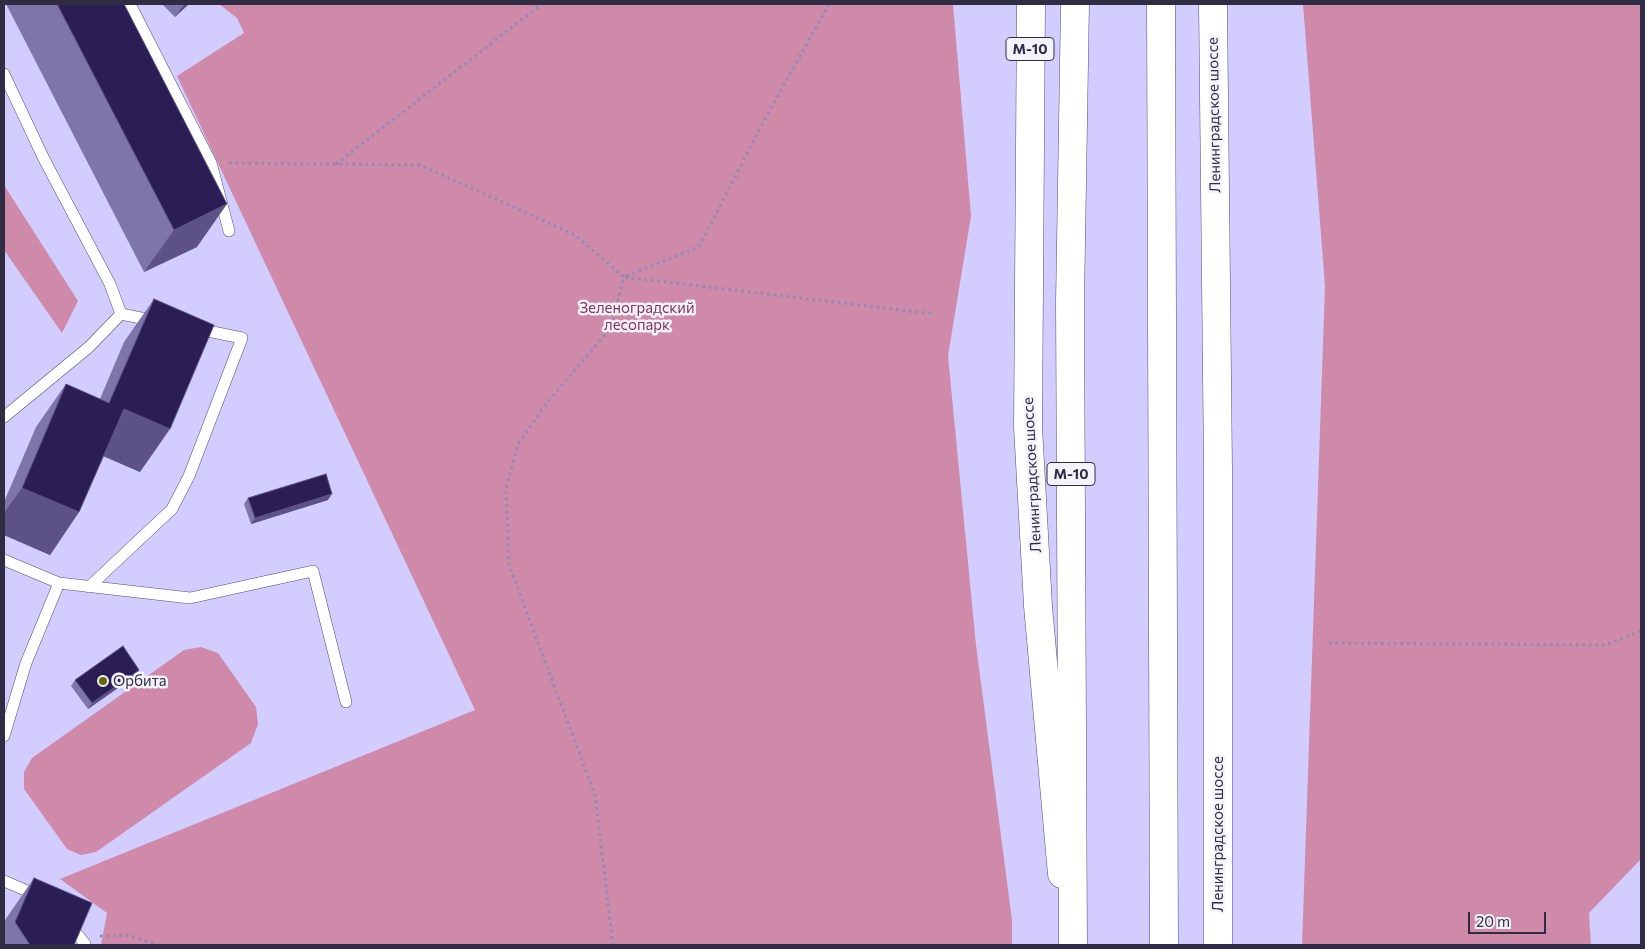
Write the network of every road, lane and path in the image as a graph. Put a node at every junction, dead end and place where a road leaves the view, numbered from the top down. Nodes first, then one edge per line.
1 (130, 4) edge
2 (542, 4) edge
3 (829, 4) edge
4 (1030, 4) edge
5 (1075, 4) edge
6 (1161, 4) edge
7 (1213, 4) edge
8 (4, 74) edge
9 (211, 163) junction
10 (336, 164) junction
11 (229, 231) dead end
12 (624, 277) junction
13 (121, 314) junction
14 (935, 314) dead end
15 (167, 323) edge
16 (186, 327) edge
17 (4, 417) edge
18 (4, 560) edge
19 (59, 583) junction
20 (89, 587) junction
21 (1641, 631) edge
22 (1330, 643) dead end
23 (346, 702) dead end
24 (4, 736) edge
25 (4, 881) edge
26 (48, 900) edge
27 (61, 915) edge
28 (82, 941) edge
29 (159, 945) edge
30 (613, 945) edge
31 (1069, 945) edge
32 (1073, 945) edge
33 (1164, 945) edge
34 (1218, 945) edge

1 - 9 lane
2 - 10 path
3 - 12 path
4 - 31 main road, Ленинградское шоссе / М-10
5 - 32 main road, М-10
6 - 33 main road
7 - 34 main road, Ленинградское шоссе
8 - 13 lane
9 - 10 path
9 - 11 lane
10 - 12 path
12 - 14 path
12 - 30 path
13 - 15 lane
13 - 17 lane
16 - 20 lane
18 - 19 lane
19 - 20 lane
19 - 24 lane
20 - 23 lane
21 - 22 path
25 - 26 lane
27 - 28 lane
28 - 29 path

